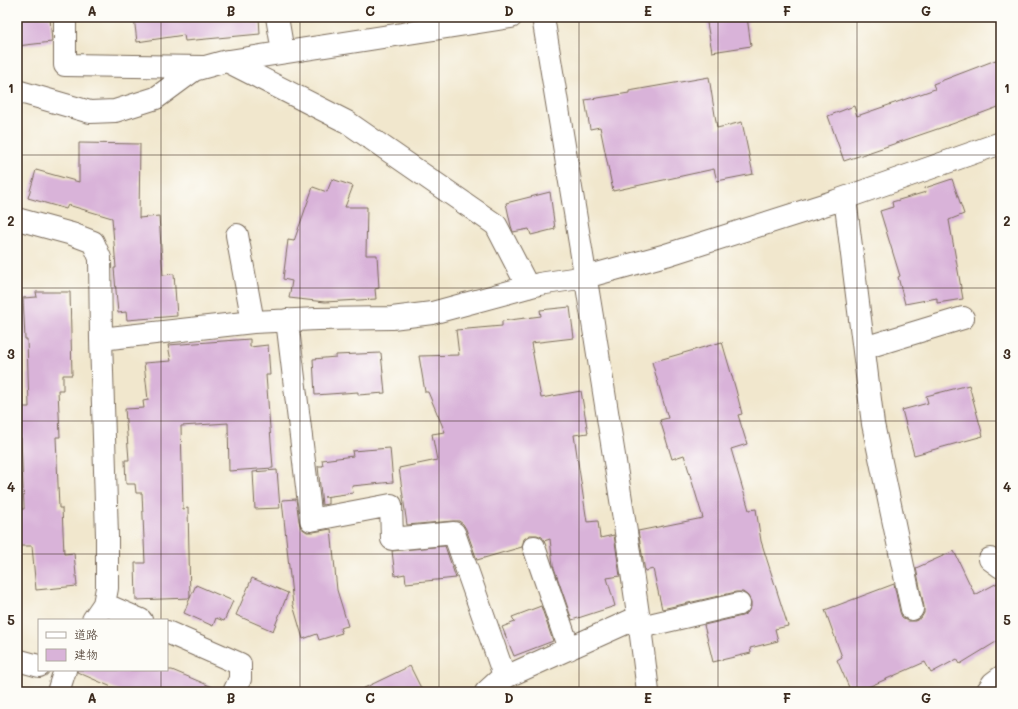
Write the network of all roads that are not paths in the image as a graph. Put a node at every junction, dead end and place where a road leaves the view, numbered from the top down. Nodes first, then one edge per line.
1 (65, 17) edge
2 (276, 17) edge
3 (511, 17) edge
4 (543, 17) edge
5 (283, 52) junction
6 (228, 61) junction
7 (204, 67) junction
8 (17, 91) edge
9 (1001, 143) edge
10 (845, 198) junction
11 (17, 218) edge
12 (237, 235) dead end
13 (586, 277) junction
14 (528, 287) junction
15 (963, 318) dead end
16 (287, 320) junction
17 (253, 322) junction
18 (101, 339) junction
19 (864, 348) junction
20 (534, 547) dead end
21 (739, 604) dead end
22 (912, 609) dead end
23 (99, 612) edge
24 (136, 619) edge
25 (640, 622) junction
26 (168, 632) edge
27 (569, 649) junction
28 (17, 660) edge
29 (38, 666) edge
30 (1001, 677) edge
31 (506, 678) junction
32 (234, 692) edge
33 (486, 692) edge
34 (648, 692) edge
35 (987, 692) edge

1 - 7 street
2 - 5 street
3 - 5 street
4 - 13 street
5 - 6 street
6 - 7 street
6 - 14 street
7 - 8 street
9 - 10 street
10 - 13 street
10 - 19 street
11 - 18 street
12 - 17 street
13 - 14 street
13 - 25 street
14 - 16 street
15 - 19 street
16 - 17 street
16 - 31 street
17 - 18 street
18 - 23 street
19 - 22 street
20 - 27 street
21 - 25 street
23 - 24 street
25 - 27 street
25 - 34 street
26 - 32 street
27 - 31 street
28 - 29 street
30 - 35 street
31 - 33 street

